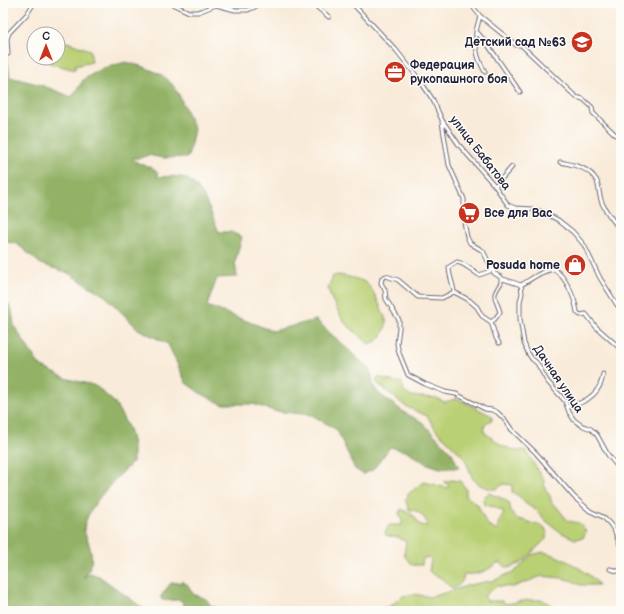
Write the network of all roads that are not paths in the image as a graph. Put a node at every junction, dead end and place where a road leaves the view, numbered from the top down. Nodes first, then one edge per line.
1 (34, 3) edge
2 (170, 3) edge
3 (264, 3) edge
4 (312, 3) edge
5 (352, 3) edge
6 (470, 3) edge
7 (480, 16) junction
8 (329, 17) dead end
9 (476, 31) junction
10 (8, 54) dead end
11 (485, 72) dead end
12 (520, 92) dead end
13 (442, 120) junction
14 (621, 140) edge
15 (560, 162) dead end
16 (512, 167) dead end
17 (495, 186) junction
18 (621, 231) edge
19 (494, 270) junction
20 (501, 277) junction
21 (521, 285) junction
22 (454, 292) junction
23 (621, 309) edge
24 (491, 322) junction
25 (499, 343) dead end
26 (621, 349) edge
27 (603, 374) dead end
28 (567, 407) junction
29 (621, 471) edge
30 (621, 548) edge
31 (610, 569) dead end
32 (621, 572) edge

1 - 10 street
2 - 3 street
4 - 8 street
5 - 13 street, улица Бабатова
6 - 7 street
7 - 9 street
7 - 14 street
9 - 11 street
9 - 12 street
13 - 17 street, улица Бабатова
13 - 19 street
15 - 18 street
16 - 17 street
17 - 23 street, улица Бабатова
19 - 20 street
19 - 22 street
20 - 21 street
20 - 24 street
21 - 26 street
21 - 28 street, Дачная улица
22 - 24 street
22 - 30 street
24 - 25 street
27 - 28 street
28 - 29 street, Дачная улица
31 - 32 street

